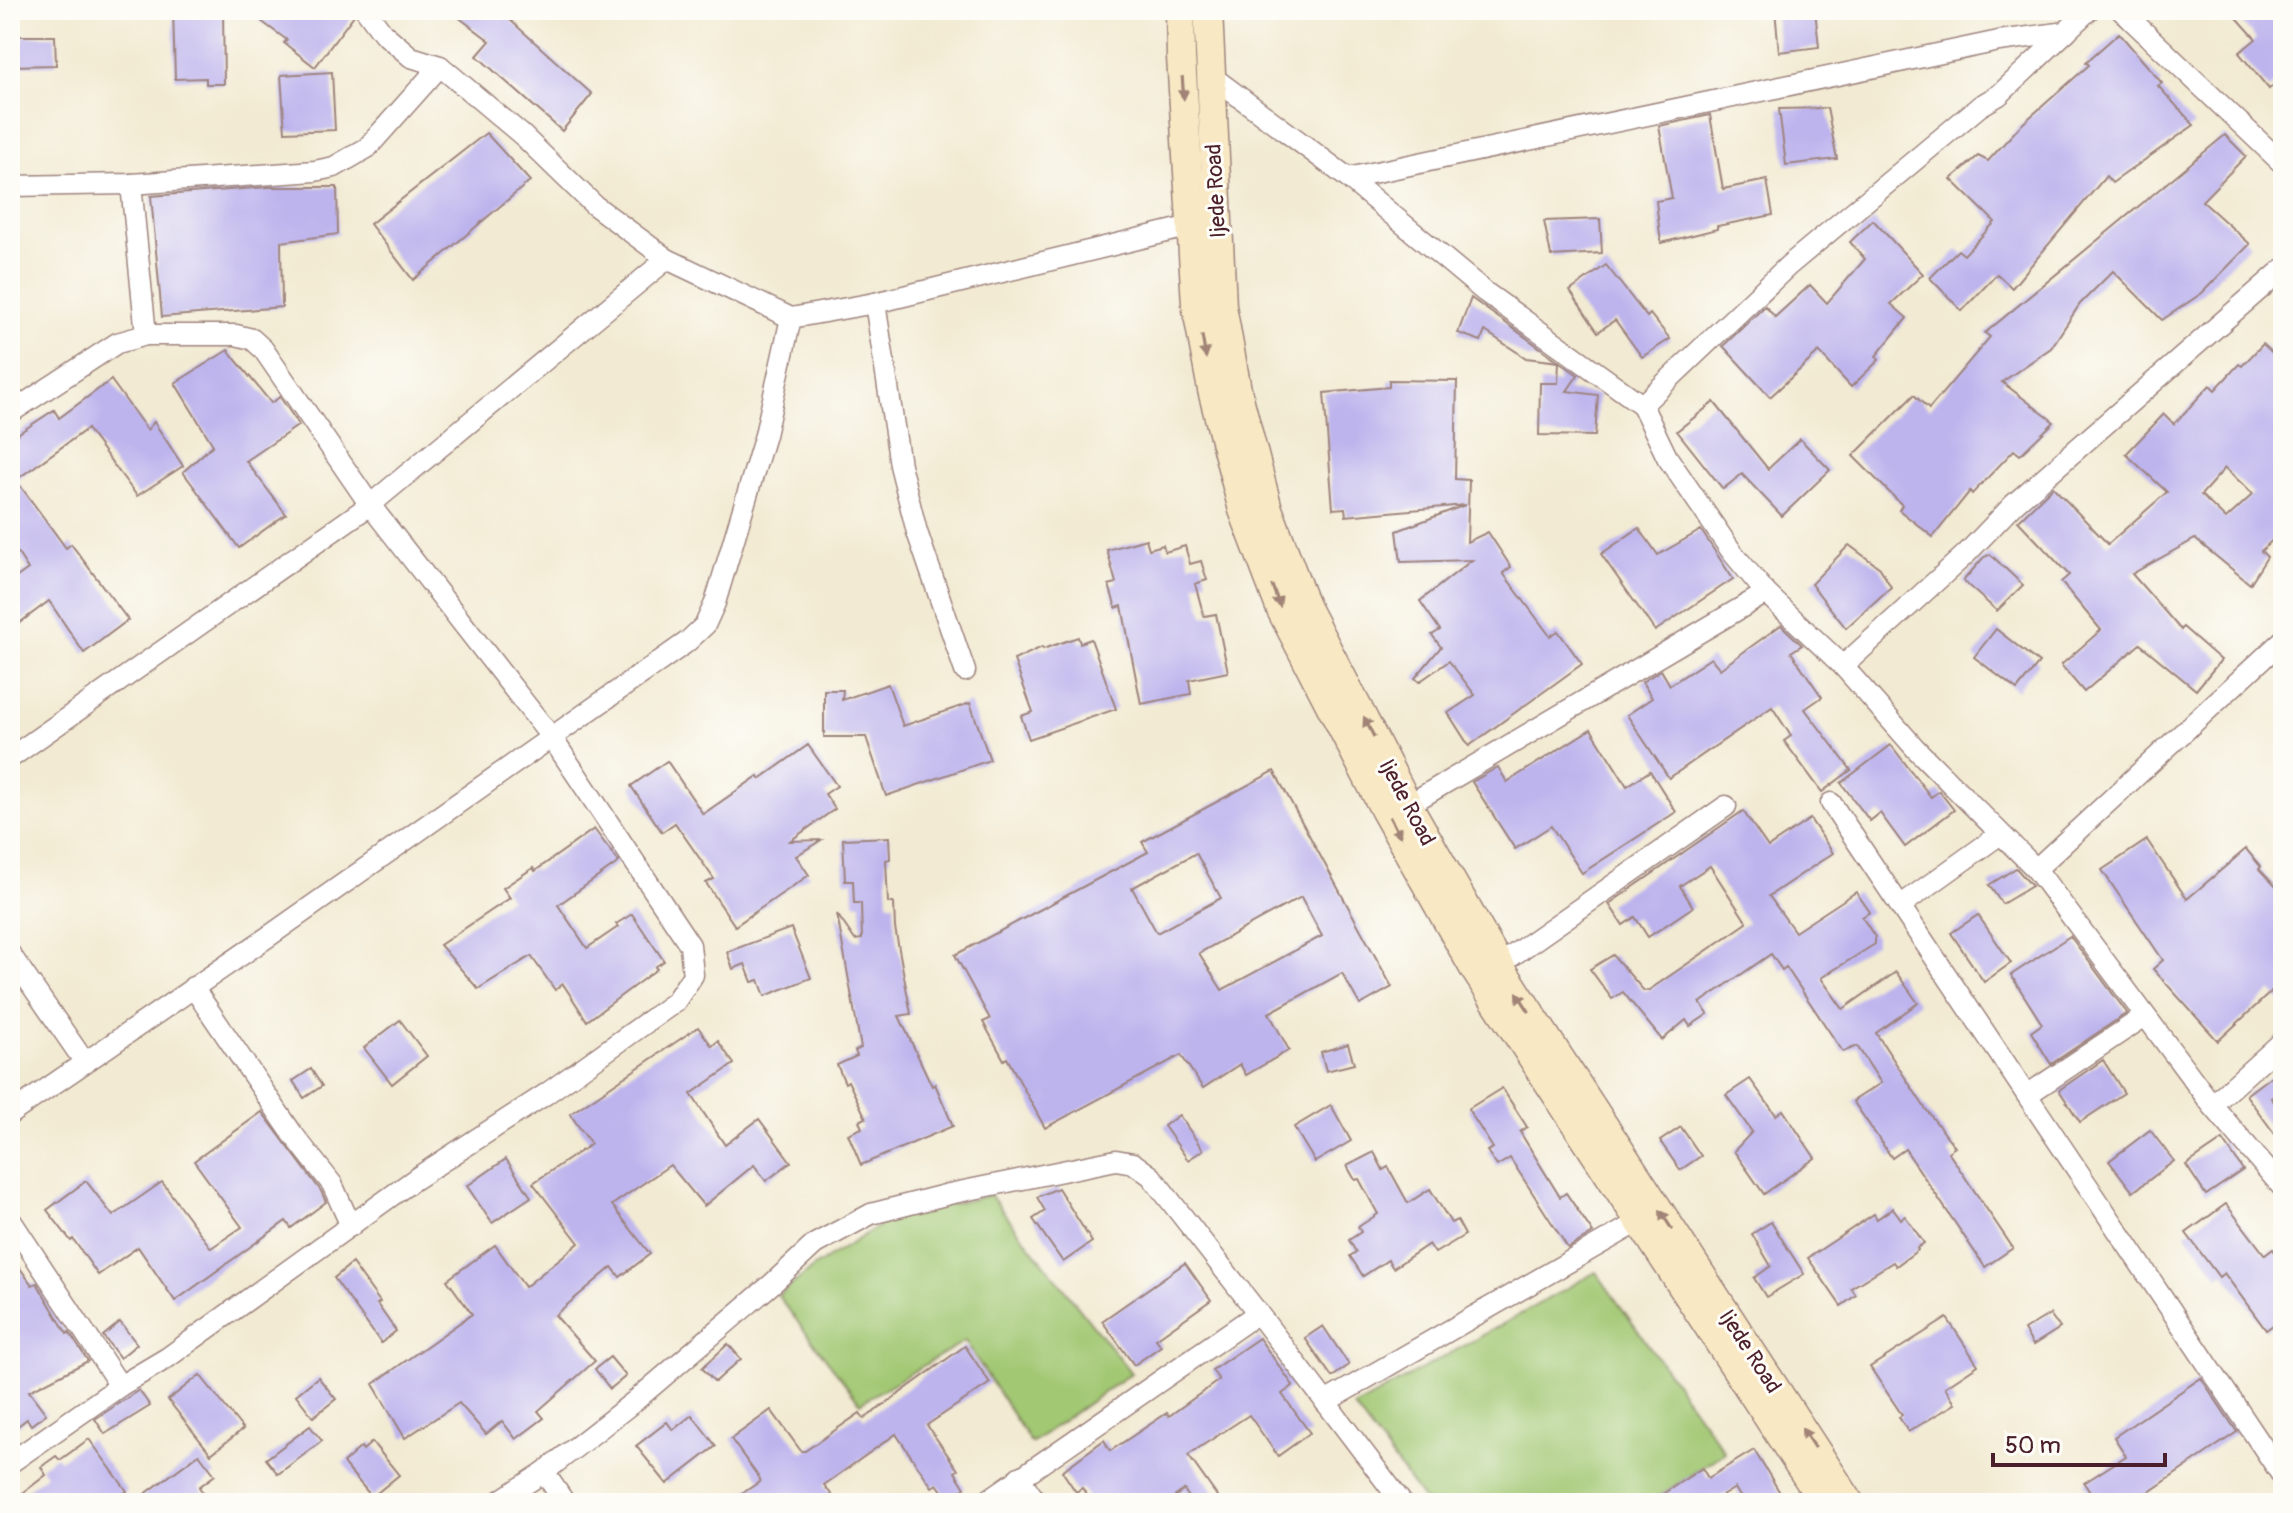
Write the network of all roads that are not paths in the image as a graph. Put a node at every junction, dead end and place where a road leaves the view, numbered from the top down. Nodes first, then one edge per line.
1 (366, 10) edge
2 (1180, 10) edge
3 (1208, 10) edge
4 (2089, 10) edge
5 (2121, 10) edge
6 (2066, 32) junction
7 (440, 66) junction
8 (1210, 75) junction
9 (2283, 164) edge
10 (1348, 178) junction
11 (131, 184) junction
12 (10, 186) edge
13 (1191, 226) junction
14 (667, 259) junction
15 (2283, 269) edge
16 (875, 303) junction
17 (791, 318) junction
18 (146, 335) junction
19 (1642, 405) junction
20 (10, 413) edge
21 (370, 505) junction
22 (1766, 593) junction
23 (2283, 640) edge
24 (1843, 666) junction
25 (965, 671) dead end
26 (552, 738) junction
27 (10, 758) edge
28 (1831, 803) dead end
29 (1408, 805) junction
30 (1726, 806) dead end
31 (1999, 835) junction
32 (2036, 869) junction
33 (1900, 906) junction
34 (10, 954) edge
35 (1499, 965) junction
36 (193, 987) junction
37 (2145, 1016) junction
38 (2283, 1041) edge
39 (84, 1061) junction
40 (2027, 1095) junction
41 (1576, 1105) junction
42 (2212, 1105) junction
43 (10, 1114) edge
44 (2283, 1188) edge
45 (10, 1219) edge
46 (1640, 1221) junction
47 (351, 1226) junction
48 (1258, 1313) junction
49 (120, 1386) junction
50 (1325, 1402) junction
51 (10, 1463) edge
52 (544, 1472) junction
53 (1019, 1477) junction
54 (2283, 1477) edge
55 (497, 1503) edge
56 (565, 1503) edge
57 (984, 1503) edge
58 (1037, 1503) edge
59 (1402, 1503) edge
60 (1824, 1503) edge
61 (1850, 1503) edge

1 - 7 street
2 -> 13 main road, Ijede Road
3 - 8 main road, Ijede Road
4 - 6 street
5 - 9 street
6 - 10 street
6 - 19 street
7 - 11 street
7 - 14 street
8 - 10 street
29 -> 8 main road, Ijede Road
10 - 19 street
11 - 12 street
11 - 18 street
13 - 16 street
13 -> 41 main road, Ijede Road
14 - 17 street
14 - 21 street
15 - 24 street
16 - 17 street
16 - 25 street
17 - 26 street
18 - 20 street
18 - 21 street
19 - 22 street
21 - 26 street
21 - 27 street
22 - 24 street
22 - 29 street
23 - 32 street
24 - 31 street
26 - 36 street
26 - 47 street
28 - 33 street
29 - 35 main road, Ijede Road
30 - 35 street
31 - 32 street
31 - 33 street
32 - 37 street
33 - 40 street
34 - 39 street
41 -> 35 main road, Ijede Road
36 - 39 street
36 - 47 street
37 - 40 street
37 - 42 street
38 - 42 street
39 - 43 street
40 - 54 street
41 - 46 main road, Ijede Road
61 -> 41 main road, Ijede Road
42 - 44 street
45 - 49 street
46 - 50 street
46 - 60 main road, Ijede Road
47 - 49 street
48 - 50 street
48 - 52 street
48 - 53 street
49 - 51 street
50 - 59 street
52 - 55 street
52 - 56 street
53 - 57 street
53 - 58 street

